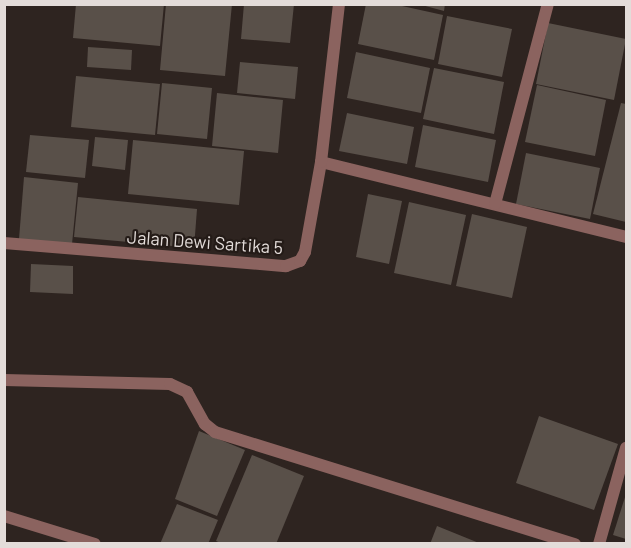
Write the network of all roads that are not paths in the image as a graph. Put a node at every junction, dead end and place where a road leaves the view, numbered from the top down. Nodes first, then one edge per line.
1 (339, 4) edge
2 (548, 4) edge
3 (321, 162) junction
4 (495, 204) junction
5 (627, 237) edge
6 (4, 243) edge
7 (4, 380) edge
8 (627, 448) edge
9 (4, 516) edge
10 (95, 543) edge
11 (575, 543) edge
12 (599, 543) edge

1 - 3 street, Jalan Dewi Sartika 5
2 - 4 street
3 - 4 street
3 - 6 street, Jalan Dewi Sartika 5
4 - 5 street
7 - 11 street
8 - 12 street
9 - 10 street

